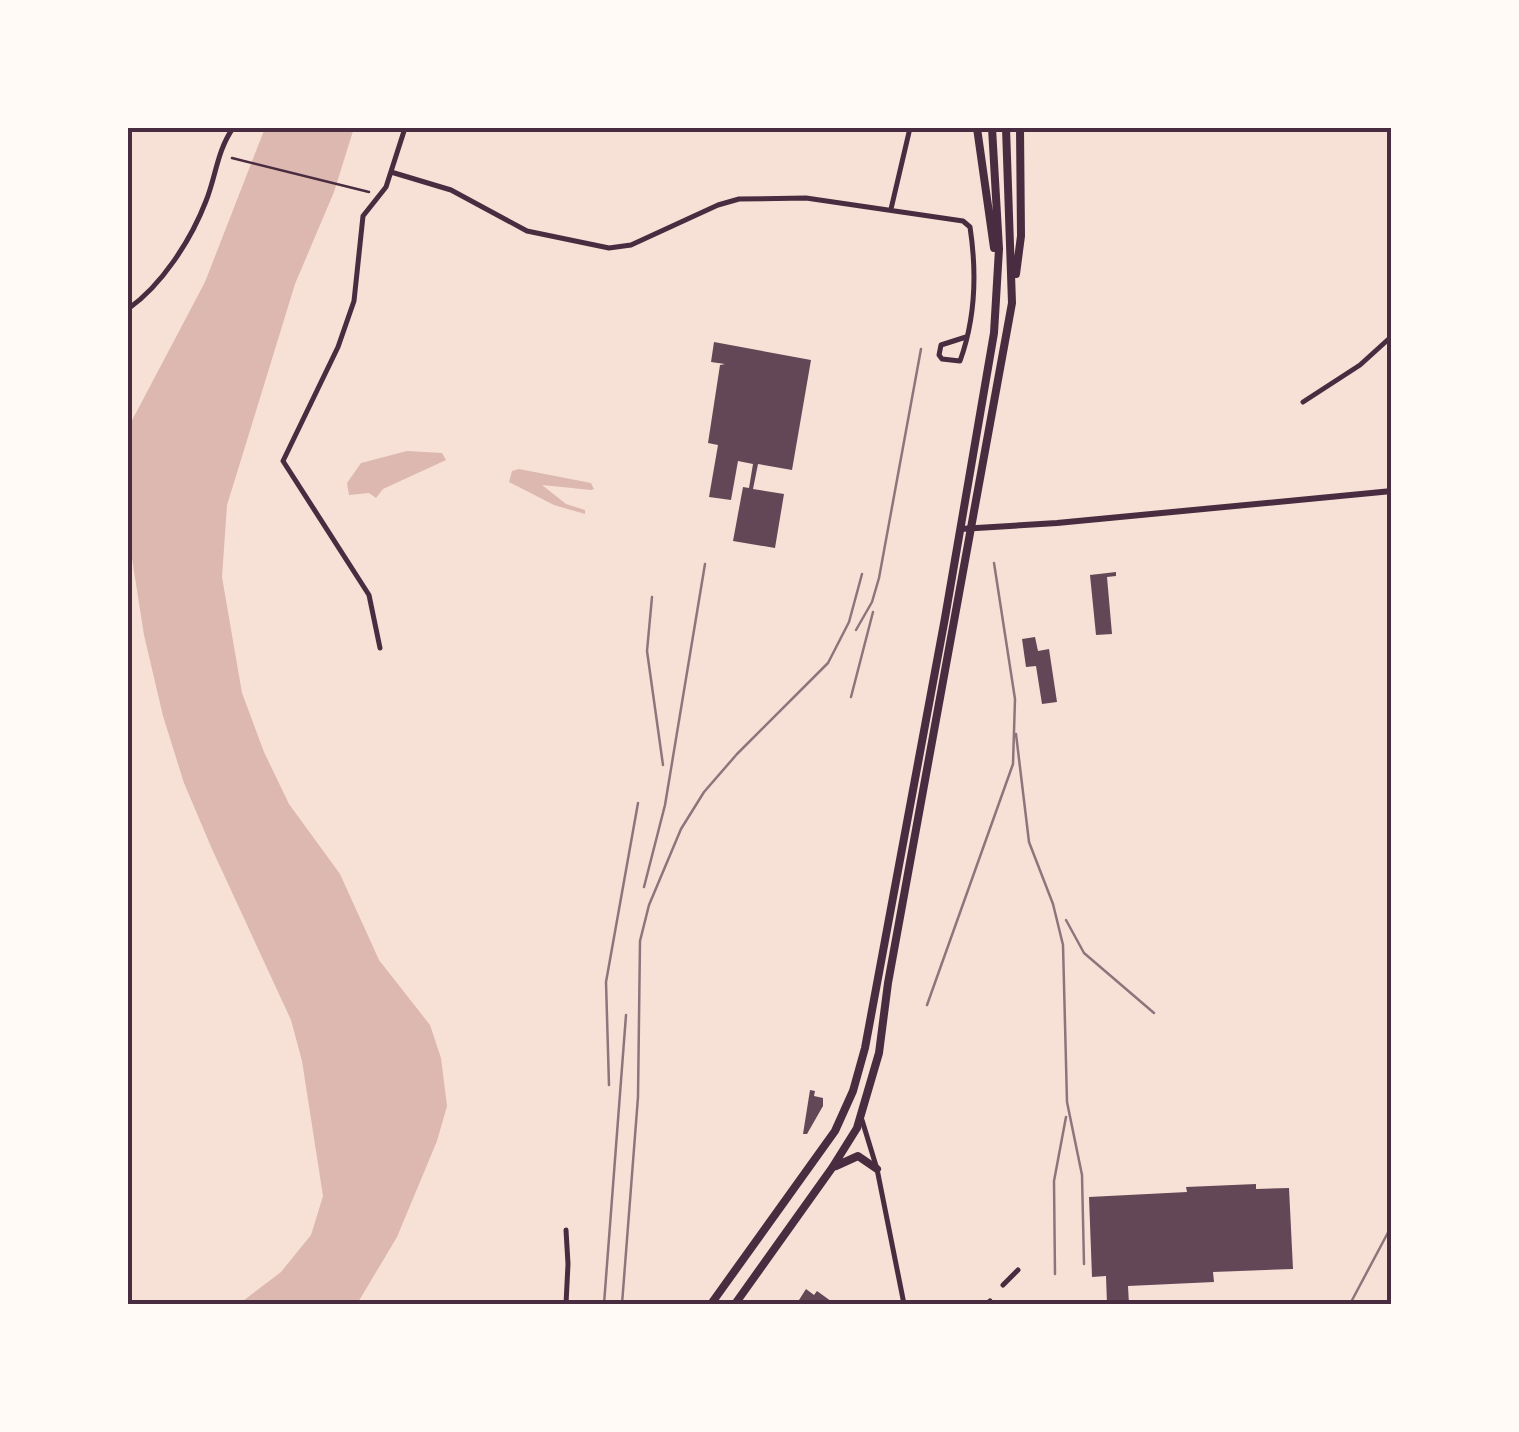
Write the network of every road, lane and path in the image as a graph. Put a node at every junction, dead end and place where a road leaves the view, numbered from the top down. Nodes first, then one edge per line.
1 (233, 128) edge
2 (406, 128) edge
3 (910, 128) edge
4 (978, 128) edge
5 (992, 128) edge
6 (1006, 128) edge
7 (1020, 128) edge
8 (232, 158) dead end
9 (391, 172) junction
10 (369, 192) dead end
11 (891, 209) junction
12 (998, 268) junction
13 (1012, 304) junction
14 (128, 309) edge
15 (1392, 336) edge
16 (966, 337) junction
17 (1303, 402) dead end
18 (1392, 491) edge
19 (960, 529) junction
20 (972, 530) junction
21 (380, 648) dead end
22 (848, 1104) junction
23 (861, 1117) junction
24 (832, 1168) junction
25 (877, 1170) junction
26 (566, 1230) dead end
27 (1018, 1270) dead end
28 (1003, 1286) dead end
29 (566, 1304) edge
30 (711, 1304) edge
31 (735, 1304) edge
32 (904, 1304) edge

1 - 14 street
2 - 9 street
3 - 11 street
4 - 12 highway
5 - 12 highway
6 - 13 highway
7 - 13 highway
8 - 10 path
9 - 11 street
9 - 21 street
11 - 16 street
12 - 19 highway
13 - 20 highway
15 - 17 street
16 - 16 street
18 - 20 main road
19 - 20 main road
19 - 22 highway
20 - 23 highway
22 - 23 highway
22 - 30 highway
23 - 24 highway
23 - 25 street
24 - 25 highway
24 - 31 highway
25 - 32 street
26 - 29 street
27 - 28 street

